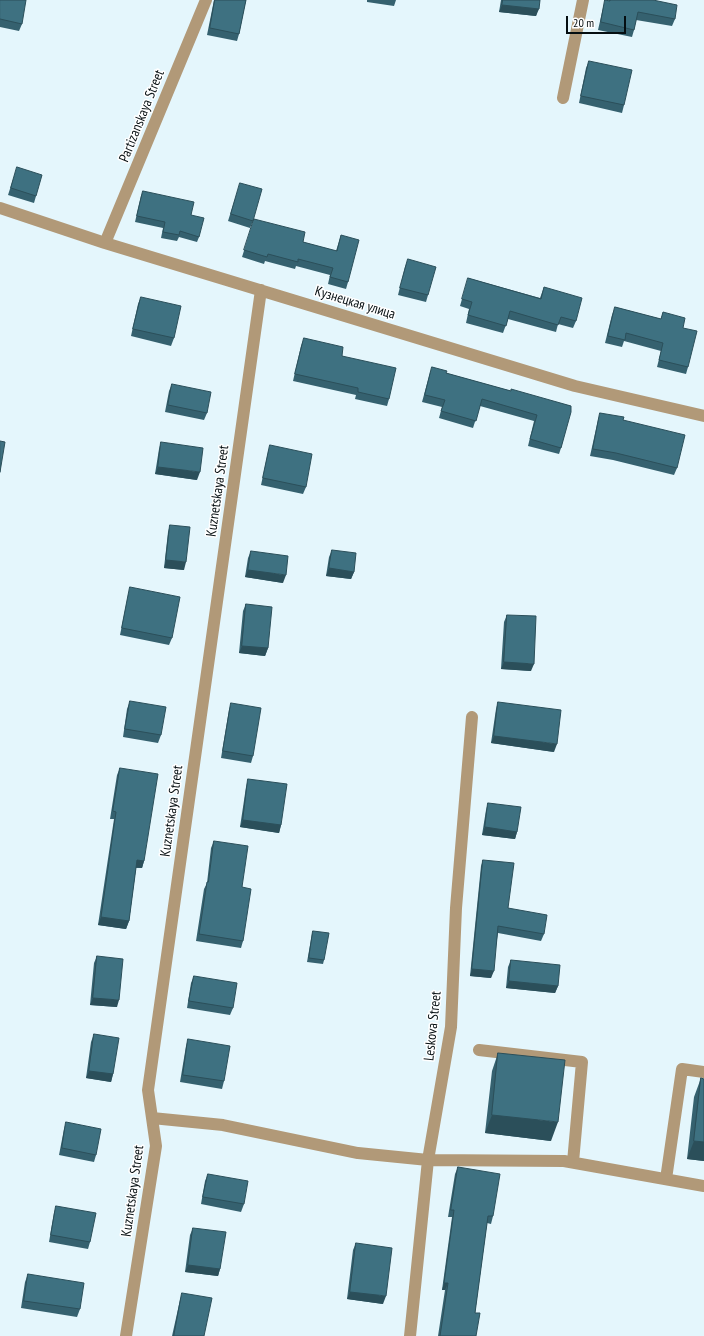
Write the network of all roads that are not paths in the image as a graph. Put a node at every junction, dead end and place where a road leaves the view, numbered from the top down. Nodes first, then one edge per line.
1 (206, 0) edge
2 (583, 0) edge
3 (563, 98) dead end
4 (0, 208) edge
5 (105, 244) junction
6 (261, 290) junction
7 (704, 416) edge
8 (472, 717) dead end
9 (479, 1050) dead end
10 (704, 1072) edge
11 (152, 1118) junction
12 (428, 1160) junction
13 (573, 1162) junction
14 (666, 1179) junction
15 (704, 1186) edge
16 (126, 1336) edge
17 (410, 1336) edge

1 - 5 street, Partizanskaya Street
2 - 3 street
4 - 5 street, Кузнецкая улица
5 - 6 street, Кузнецкая улица
6 - 7 street, Кузнецкая улица
6 - 11 street, Kuznetskaya Street
8 - 12 street, Leskova Street
9 - 13 street
10 - 14 street
11 - 12 street
11 - 16 street, Kuznetskaya Street
12 - 13 street
12 - 17 street, Leskova Street
13 - 14 street
14 - 15 street

